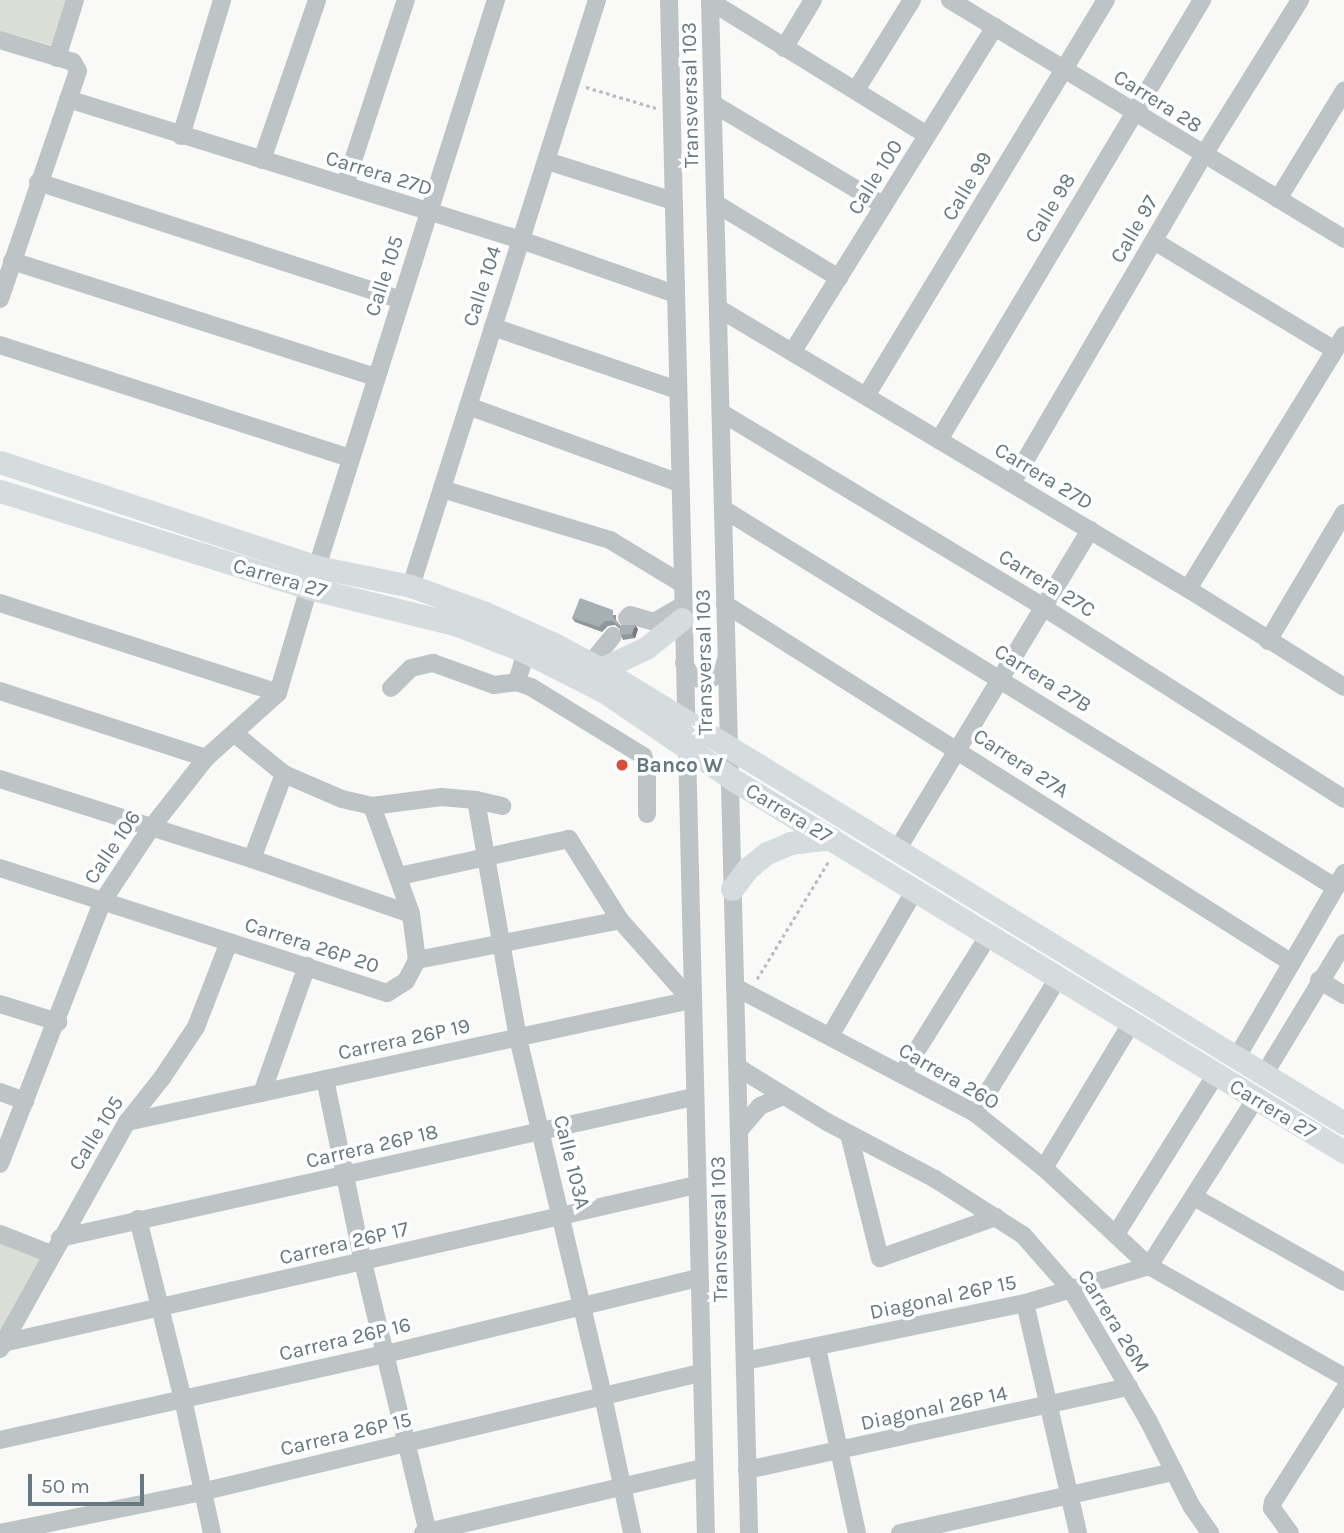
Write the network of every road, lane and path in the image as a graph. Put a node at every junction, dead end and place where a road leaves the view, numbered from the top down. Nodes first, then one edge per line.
1 (75, 0) edge
2 (222, 0) edge
3 (317, 0) edge
4 (406, 0) edge
5 (496, 0) edge
6 (597, 0) edge
7 (669, 0) edge
8 (813, 0) edge
9 (912, 0) edge
10 (950, 0) edge
11 (1106, 0) edge
12 (1202, 0) edge
13 (1300, 0) edge
14 (710, 1) edge
15 (995, 27) junction
16 (0, 40) edge
17 (784, 48) junction
18 (57, 58) junction
19 (1065, 68) junction
20 (572, 83) junction
21 (856, 90) junction
22 (1344, 92) edge
23 (68, 99) junction
24 (715, 105) junction
25 (670, 113) junction
26 (1132, 113) junction
27 (181, 135) junction
28 (927, 135) junction
29 (1203, 156) junction
30 (262, 160) junction
31 (547, 161) junction
32 (38, 182) junction
33 (345, 185) junction
34 (1278, 199) junction
35 (673, 201) junction
36 (715, 203) junction
37 (883, 205) junction
38 (428, 212) junction
39 (1344, 239) edge
40 (521, 240) junction
41 (1154, 241) junction
42 (12, 261) junction
43 (839, 278) junction
44 (675, 294) junction
45 (0, 299) edge
46 (401, 300) junction
47 (718, 308) junction
48 (493, 327) junction
49 (1340, 343) edge
50 (0, 345) edge
51 (793, 351) junction
52 (375, 377) junction
53 (677, 390) junction
54 (866, 397) junction
55 (468, 406) junction
56 (722, 413) junction
57 (939, 440) junction
58 (350, 458) junction
59 (0, 462) edge
60 (679, 483) junction
61 (1012, 483) junction
62 (442, 489) junction
63 (0, 491) edge
64 (725, 510) junction
65 (1344, 513) edge
66 (1090, 530) junction
67 (313, 578) junction
68 (681, 583) junction
69 (411, 586) junction
70 (1188, 589) junction
71 (0, 603) edge
72 (725, 604) junction
73 (1043, 607) junction
74 (682, 613) junction
75 (627, 618) dead end
76 (613, 636) dead end
77 (1268, 641) junction
78 (526, 652) junction
79 (726, 660) junction
80 (684, 663) junction
81 (596, 666) junction
82 (999, 678) junction
83 (517, 682) junction
84 (1343, 684) edge
85 (391, 688) dead end
86 (0, 691) edge
87 (278, 693) junction
88 (684, 720) junction
89 (235, 734) junction
90 (685, 747) junction
91 (728, 747) junction
92 (957, 749) junction
93 (206, 758) junction
94 (284, 774) junction
95 (728, 776) junction
96 (0, 779) edge
97 (1344, 799) edge
98 (476, 800) junction
99 (372, 806) junction
100 (502, 806) dead end
101 (647, 814) dead end
102 (151, 828) junction
103 (835, 841) junction
104 (897, 850) junction
105 (484, 857) junction
106 (252, 859) junction
107 (0, 868) edge
108 (400, 876) junction
109 (1340, 880) edge
110 (732, 888) junction
111 (915, 890) junction
112 (102, 902) junction
113 (411, 915) junction
114 (620, 920) junction
115 (989, 935) junction
116 (229, 942) junction
117 (1344, 943) edge
118 (500, 944) junction
119 (417, 960) junction
120 (1292, 963) junction
121 (307, 966) junction
122 (1058, 978) junction
123 (1319, 980) junction
124 (741, 991) junction
125 (1344, 995) edge
126 (691, 1000) junction
127 (0, 1004) edge
128 (58, 1022) junction
129 (1132, 1022) junction
130 (830, 1036) junction
131 (518, 1038) junction
132 (1243, 1048) junction
133 (1270, 1064) junction
134 (739, 1068) junction
135 (902, 1074) junction
136 (1216, 1074) junction
137 (325, 1079) junction
138 (0, 1093) edge
139 (262, 1093) junction
140 (783, 1096) junction
141 (694, 1097) junction
142 (1256, 1098) junction
143 (25, 1101) junction
144 (975, 1113) junction
145 (127, 1122) junction
146 (1344, 1122) edge
147 (741, 1128) junction
148 (541, 1131) junction
149 (849, 1134) junction
150 (1344, 1152) edge
151 (0, 1164) edge
152 (1044, 1168) junction
153 (344, 1176) junction
154 (696, 1185) junction
155 (1195, 1197) junction
156 (562, 1215) junction
157 (996, 1217) junction
158 (138, 1219) junction
159 (0, 1234) edge
160 (1116, 1234) junction
161 (56, 1246) junction
162 (363, 1262) junction
163 (1149, 1266) junction
164 (698, 1278) junction
165 (1344, 1282) edge
166 (1077, 1290) junction
167 (1025, 1303) junction
168 (582, 1306) junction
169 (161, 1309) junction
170 (1, 1346) edge
171 (817, 1348) junction
172 (386, 1354) junction
173 (744, 1361) junction
174 (700, 1373) junction
175 (1344, 1377) edge
176 (1129, 1387) junction
177 (1344, 1390) edge
178 (603, 1396) junction
179 (183, 1399) junction
180 (1049, 1405) junction
181 (0, 1440) edge
182 (406, 1443) junction
183 (839, 1452) junction
184 (703, 1468) junction
185 (747, 1470) junction
186 (1174, 1472) junction
187 (621, 1488) junction
188 (201, 1492) junction
189 (1069, 1495) junction
190 (0, 1533) edge
191 (212, 1533) edge
192 (426, 1533) edge
193 (632, 1533) edge
194 (706, 1533) edge
195 (749, 1533) edge
196 (857, 1533) edge
197 (901, 1533) edge
198 (1078, 1533) edge
199 (1210, 1533) edge
200 (1290, 1533) edge

1 - 18 street
2 - 27 street
3 - 30 street
4 - 33 street
5 - 38 street, Calle 105
6 - 20 street, Calle 104
7 - 25 street, Transversal 103
8 - 17 street
9 - 21 street
10 - 15 street, Carrera 28
11 - 19 street, Calle 99
12 - 26 street, Calle 98
13 - 29 street, Calle 97
14 - 17 street
14 - 24 street, Transversal 103
15 - 19 street, Carrera 28
15 - 28 street, Calle 100
16 - 18 street
17 - 21 street
18 - 23 street
19 - 26 street, Carrera 28
19 - 54 street, Calle 99
20 - 25 path
20 - 31 street, Calle 104
21 - 28 street
22 - 34 street
23 - 27 street, Carrera 27D
23 - 32 street
24 - 36 street, Transversal 103
24 - 37 street
25 - 35 street, Transversal 103
26 - 29 street, Carrera 28
26 - 57 street, Calle 98
27 - 30 street, Carrera 27D
28 - 37 street, Calle 100
29 - 34 street, Carrera 28
29 - 41 street, Calle 97
30 - 33 street, Carrera 27D
31 - 35 street
31 - 40 street, Calle 104
32 - 42 street
32 - 46 street
33 - 38 street, Carrera 27D
34 - 39 street, Carrera 28
35 - 44 street, Transversal 103
36 - 43 street
36 - 47 street, Transversal 103
37 - 43 street, Calle 100
38 - 40 street, Carrera 27D
38 - 46 street, Calle 105
40 - 44 street, Carrera 27D
40 - 48 street, Calle 104
41 - 49 street
41 - 61 street, Calle 97
42 - 45 street
42 - 52 street
43 - 51 street, Calle 100
44 - 53 street, Transversal 103
46 - 52 street, Calle 105
47 - 51 street, Carrera 27D
47 - 56 street, Transversal 103
48 - 53 street
48 - 55 street, Calle 104
49 - 70 street
50 - 58 street
51 - 54 street, Carrera 27D
52 - 58 street, Calle 105
53 - 60 street, Transversal 103
54 - 57 street, Carrera 27D
55 - 60 street
55 - 62 street, Calle 104
56 - 64 street, Transversal 103
56 - 73 street, Carrera 27C
57 - 61 street, Carrera 27D
58 - 67 street, Calle 105
59 - 67 main road, Carrera 27
60 - 68 street, Transversal 103
61 - 66 street, Carrera 27D
62 - 68 street
62 - 69 street, Calle 104
63 - 67 main road, Carrera 27
64 - 72 street, Transversal 103
64 - 82 street, Carrera 27B
65 - 77 street
66 - 70 street, Carrera 27D
66 - 73 street
67 - 69 main road, Carrera 27
67 - 78 main road, Carrera 27
67 - 87 street, Calle 106
68 - 74 street, Transversal 103
69 - 81 main road, Carrera 27
70 - 77 street, Carrera 27D
71 - 87 street
72 - 79 street, Transversal 103
72 - 92 street, Carrera 27A
73 - 82 street
73 - 97 street, Carrera 27C
74 - 75 street
74 - 80 street, Transversal 103
74 - 81 main road
76 - 81 street
77 - 84 street, Carrera 27D
78 - 83 street
78 - 90 main road, Carrera 27
79 - 80 street
79 - 91 street, Transversal 103
80 - 88 street, Transversal 103
81 - 88 main road, Carrera 27
82 - 92 street
82 - 109 street, Carrera 27B
83 - 85 street
83 - 101 street
86 - 93 street
87 - 89 street, Calle 106
88 - 90 street, Transversal 103
88 - 91 main road, Carrera 27
89 - 93 street, Calle 106
89 - 94 street
90 - 95 main road, Carrera 27
90 - 126 street, Transversal 103
91 - 95 street, Transversal 103
91 - 104 main road, Carrera 27
92 - 104 street
92 - 120 street, Carrera 27A
93 - 102 street, Calle 106
94 - 99 street
94 - 106 street
95 - 103 main road, Carrera 27
95 - 110 street, Transversal 103
96 - 102 street
98 - 99 street
98 - 100 street
98 - 105 street, Calle 103A
99 - 108 street
102 - 106 street
102 - 112 street, Calle 106
103 - 110 main road
103 - 111 main road, Carrera 27
103 - 124 path
104 - 132 main road, Carrera 27
105 - 108 street
105 - 114 street
105 - 118 street, Calle 103A
106 - 113 street
107 - 112 street, Carrera 26P 20
108 - 113 street
109 - 120 street
110 - 124 street, Transversal 103
111 - 115 main road, Carrera 27
111 - 130 street
112 - 116 street, Carrera 26P 20
112 - 128 street, Calle 106
113 - 119 street
114 - 118 street
114 - 126 street
115 - 122 main road, Carrera 27
115 - 135 street
116 - 121 street, Carrera 26P 20
116 - 145 street, Calle 105
117 - 123 street
118 - 119 street
118 - 131 street, Calle 103A
119 - 121 street, Carrera 26P 20
120 - 132 street
121 - 139 street
122 - 129 main road, Carrera 27
122 - 144 street
123 - 125 street
123 - 133 street
124 - 130 street, Carrera 26O
124 - 134 street, Transversal 103
126 - 131 street, Carrera 26P 19
126 - 141 street, Transversal 103
127 - 128 street
128 - 143 street, Calle 106
129 - 136 main road, Carrera 27
129 - 152 street
130 - 135 street, Carrera 26O
131 - 137 street, Carrera 26P 19
131 - 148 street, Calle 103A
132 - 133 main road, Carrera 27
133 - 146 main road, Carrera 27
134 - 140 street, Carrera 26M
134 - 147 street, Transversal 103
135 - 144 street, Carrera 26O
136 - 142 main road, Carrera 27
136 - 160 street
137 - 139 street, Carrera 26P 19
137 - 153 street
138 - 143 street
139 - 145 street, Carrera 26P 19
140 - 147 street
140 - 149 street, Carrera 26M
141 - 148 street, Carrera 26P 18
141 - 154 street, Transversal 103
142 - 150 main road, Carrera 27
142 - 155 street
143 - 151 street, Calle 106
144 - 152 street, Carrera 26O
145 - 161 street, Calle 105
147 - 173 street, Transversal 103
148 - 153 street, Carrera 26P 18
148 - 156 street, Calle 103A
149 - 157 street, Carrera 26M
149 - 157 street
152 - 160 street, Carrera 26O
153 - 158 street, Carrera 26P 18
153 - 162 street
154 - 156 street, Carrera 26P 17
154 - 164 street, Transversal 103
155 - 163 street
155 - 165 street
156 - 162 street, Carrera 26P 17
156 - 168 street, Calle 103A
157 - 166 street, Carrera 26M
158 - 161 street, Carrera 26P 18
158 - 169 street
159 - 161 street
160 - 163 street, Carrera 26O
161 - 170 street, Calle 105
162 - 169 street, Carrera 26P 17
162 - 172 street
163 - 166 street, Diagonal 26P 15
163 - 175 street, Carrera 26O
164 - 168 street, Carrera 26P 16
164 - 174 street, Transversal 103
166 - 167 street, Diagonal 26P 15
166 - 176 street, Carrera 26M
167 - 171 street, Diagonal 26P 15
167 - 180 street
168 - 172 street, Carrera 26P 16
168 - 178 street, Calle 103A
169 - 170 street, Carrera 26P 17
169 - 179 street
171 - 173 street, Diagonal 26P 15
171 - 183 street
172 - 179 street, Carrera 26P 16
172 - 182 street
173 - 185 street, Transversal 103
174 - 178 street, Carrera 26P 15
174 - 184 street, Transversal 103
176 - 180 street, Diagonal 26P 14
176 - 186 street, Carrera 26M
177 - 200 street
178 - 182 street, Carrera 26P 15
178 - 187 street, Calle 103A
179 - 181 street, Carrera 26P 16
179 - 188 street
180 - 183 street, Diagonal 26P 14
180 - 189 street
182 - 188 street, Carrera 26P 15
182 - 192 street
183 - 185 street, Diagonal 26P 14
183 - 196 street
184 - 187 street
184 - 194 street, Transversal 103
185 - 195 street, Transversal 103
186 - 189 street
186 - 199 street, Carrera 26M
187 - 192 street
187 - 193 street, Calle 103A
188 - 190 street, Carrera 26P 15
188 - 191 street
189 - 197 street
189 - 198 street

